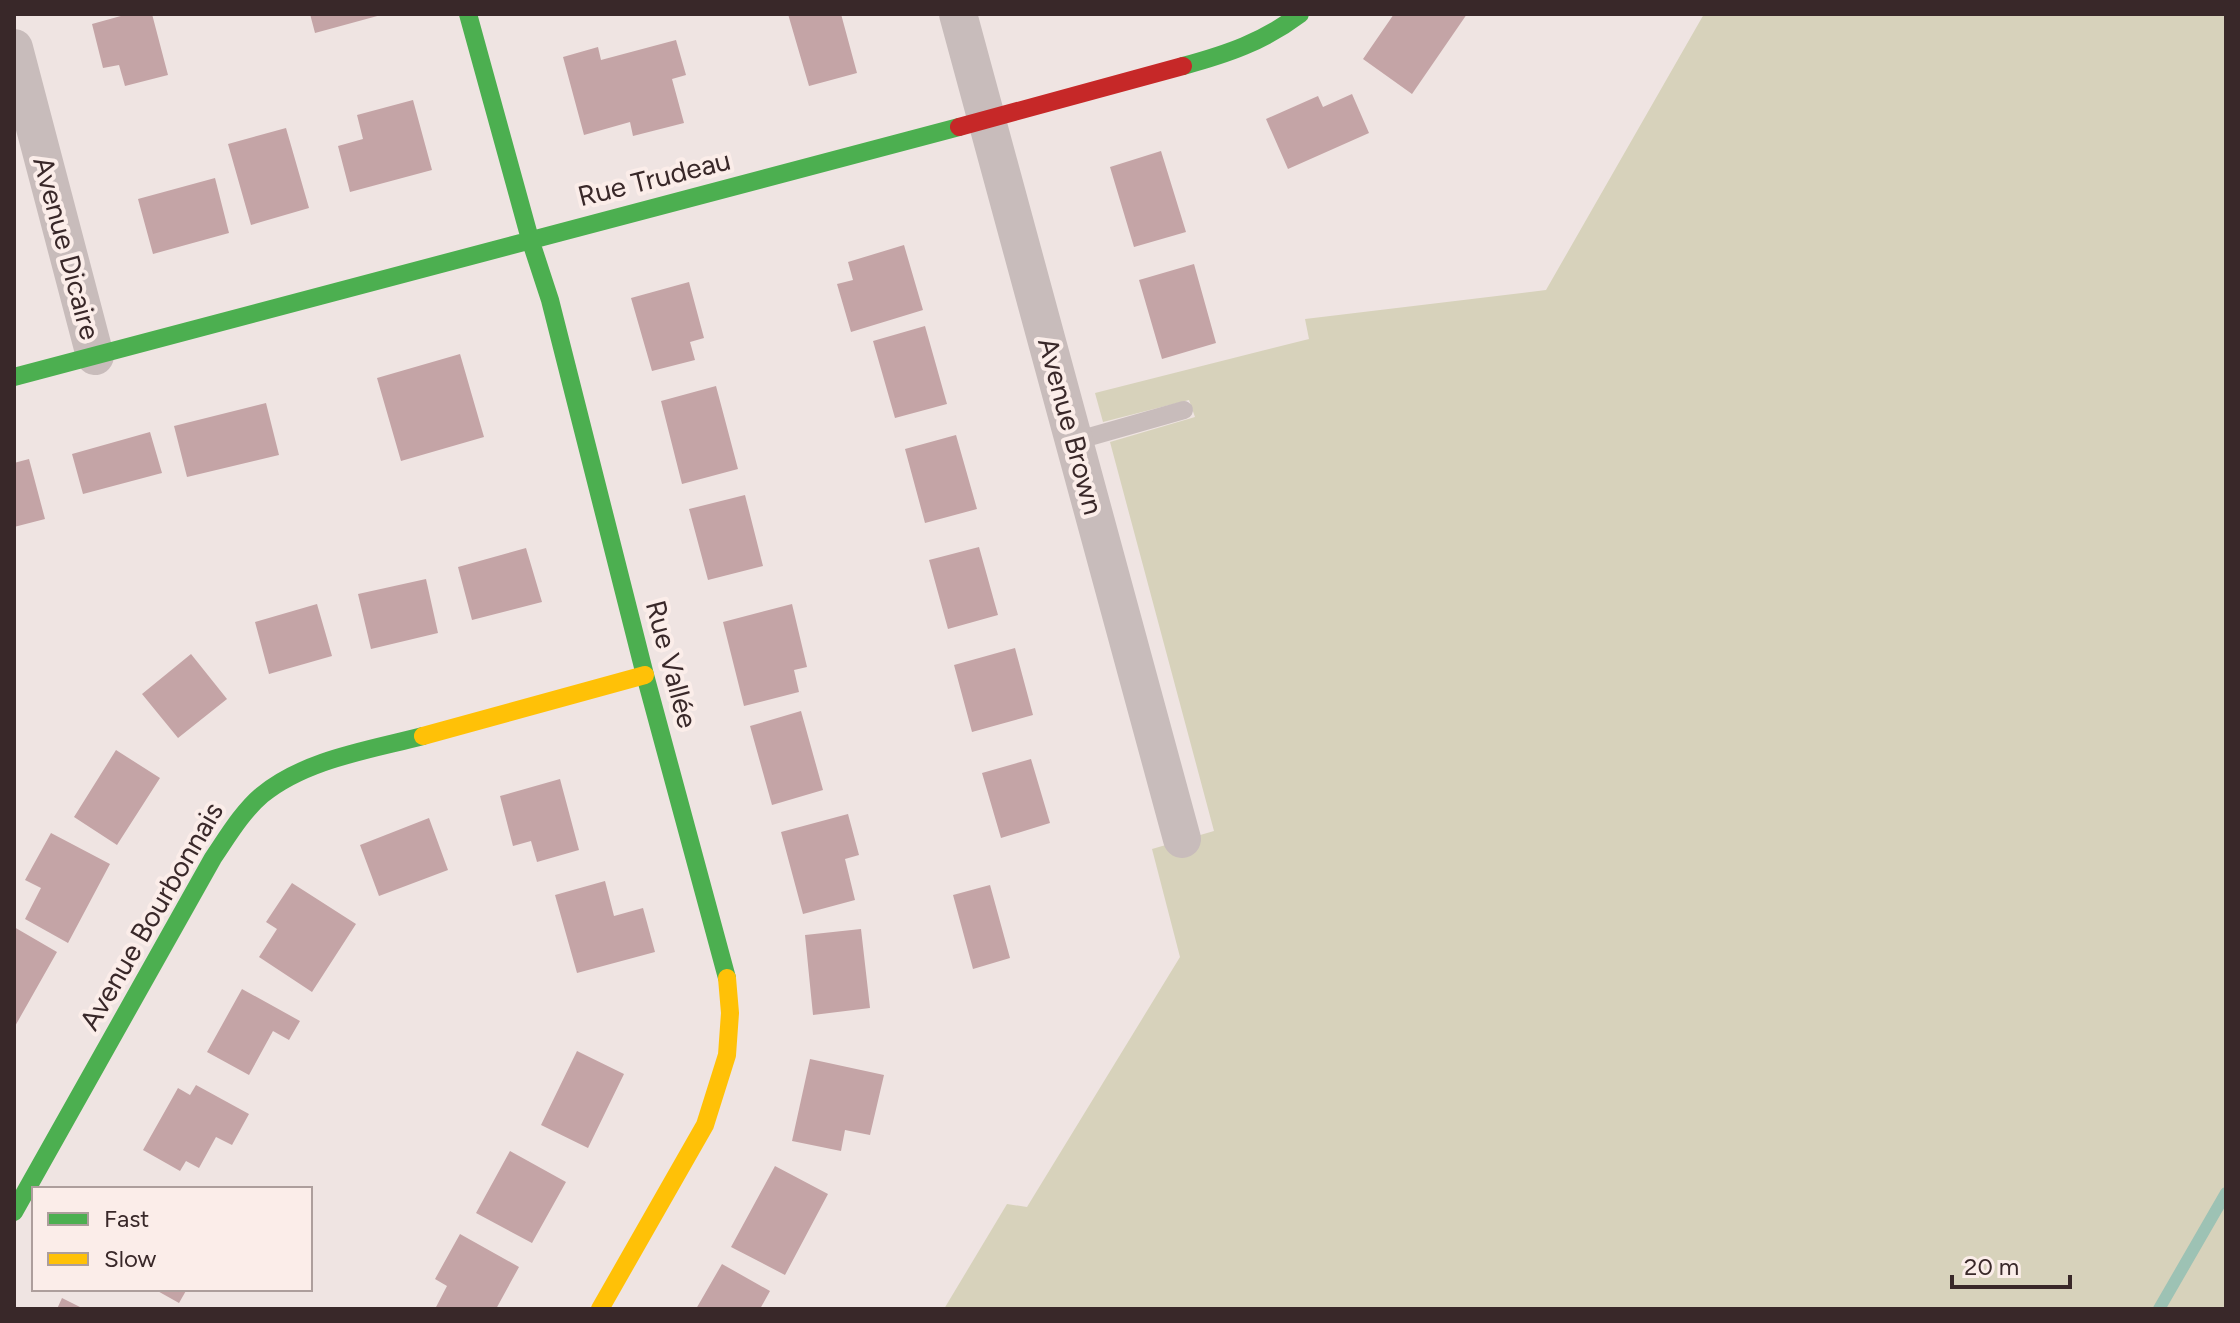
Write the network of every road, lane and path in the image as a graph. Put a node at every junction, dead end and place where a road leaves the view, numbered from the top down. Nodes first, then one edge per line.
1 (468, 14) edge
2 (958, 14) edge
3 (1300, 14) edge
4 (14, 48) edge
5 (987, 120) junction
6 (530, 239) junction
7 (95, 356) junction
8 (14, 377) edge
9 (1184, 410) dead end
10 (1075, 441) junction
11 (645, 675) junction
12 (1182, 839) dead end
13 (14, 1212) edge
14 (600, 1309) edge

1 - 6 street, Rue Vallée
2 - 5 street, Avenue Brown
3 - 5 street, Rue Trudeau
4 - 7 street, Avenue Dicaire
5 - 6 street, Rue Trudeau
5 - 10 street, Avenue Brown
6 - 7 street, Rue Trudeau
6 - 11 street, Rue Vallée
7 - 8 street, Rue Trudeau
9 - 10 lane
10 - 12 street, Avenue Brown
11 - 13 street, Avenue Bourbonnais
11 - 14 street, Rue Vallée

